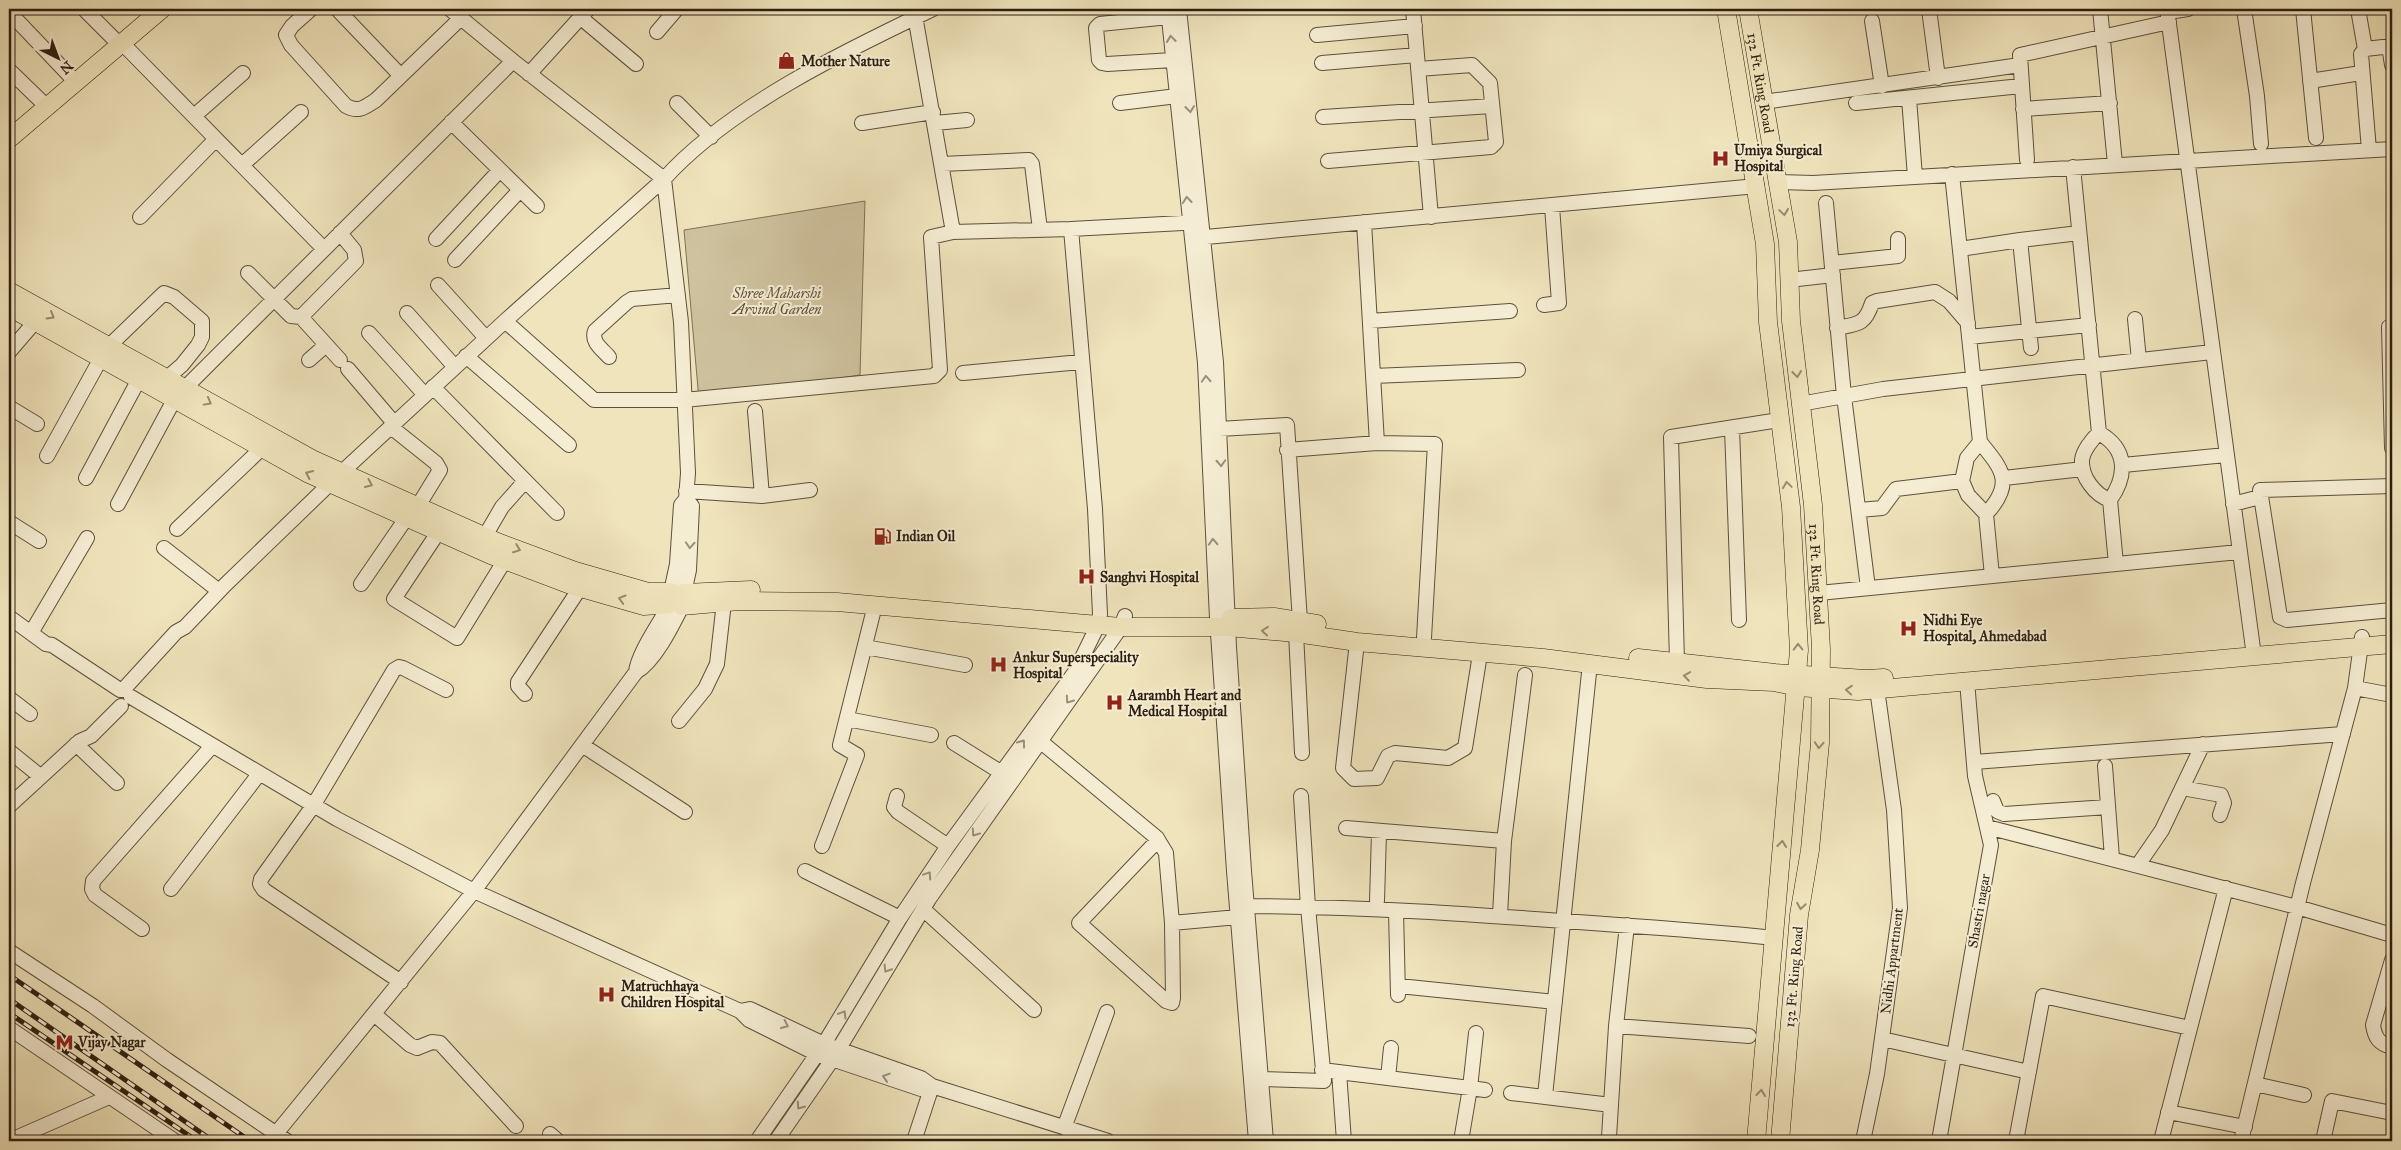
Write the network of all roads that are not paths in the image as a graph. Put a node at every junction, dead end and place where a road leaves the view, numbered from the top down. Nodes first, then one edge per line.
1 (150, 9) edge
2 (162, 9) edge
3 (311, 9) edge
4 (337, 9) edge
5 (450, 9) edge
6 (933, 9) edge
7 (1413, 9) edge
8 (1726, 9) edge
9 (1748, 9) edge
10 (1929, 9) edge
11 (2100, 9) edge
12 (2188, 9) edge
13 (2244, 9) edge
14 (2303, 9) edge
15 (2358, 9) edge
16 (675, 10) edge
17 (92, 11) edge
18 (9, 12) edge
19 (1172, 12) edge
20 (584, 13) edge
21 (915, 13) edge
22 (2168, 14) edge
23 (461, 18) junction
24 (1872, 21) dead end
25 (1415, 26) junction
26 (657, 32) dead end
27 (1317, 34) dead end
28 (2103, 36) junction
29 (118, 41) junction
30 (2391, 46) edge
31 (2365, 49) junction
32 (1174, 60) junction
33 (513, 61) junction
34 (1418, 62) junction
35 (1322, 63) dead end
36 (636, 64) dead end
37 (2020, 64) junction
38 (2392, 65) edge
39 (9, 70) edge
40 (243, 73) dead end
41 (2362, 73) junction
42 (529, 74) junction
43 (70, 76) junction
44 (401, 76) junction
45 (1938, 78) junction
46 (2310, 81) junction
47 (1882, 86) junction
48 (2021, 86) junction
49 (1177, 96) junction
50 (1909, 98) junction
51 (41, 101) junction
52 (1764, 102) junction
53 (677, 103) dead end
54 (1120, 103) dead end
55 (1856, 103) dead end
56 (2110, 103) junction
57 (1492, 106) junction
58 (2023, 109) junction
59 (1422, 110) junction
60 (301, 112) dead end
61 (194, 116) junction
62 (1323, 117) dead end
63 (934, 118) junction
64 (967, 120) dead end
65 (451, 122) junction
66 (862, 123) dead end
67 (9, 128) edge
68 (711, 137) junction
69 (2316, 138) dead end
70 (9, 139) edge
71 (216, 139) junction
72 (2261, 144) dead end
73 (2392, 149) edge
74 (2369, 150) junction
75 (1426, 153) junction
76 (2026, 160) dead end
77 (2186, 160) junction
78 (1328, 161) dead end
79 (942, 164) junction
80 (2115, 164) junction
81 (242, 166) junction
82 (2073, 167) junction
83 (500, 170) junction
84 (1952, 174) junction
85 (1915, 177) junction
86 (664, 179) junction
87 (1779, 182) junction
88 (1757, 186) junction
89 (520, 190) junction
90 (1826, 203) dead end
91 (537, 206) dead end
92 (1552, 206) junction
93 (140, 217) dead end
94 (1431, 217) junction
95 (1364, 222) junction
96 (1196, 223) junction
97 (1071, 229) junction
98 (1040, 230) junction
99 (953, 232) junction
100 (340, 233) junction
101 (2079, 233) junction
102 (1198, 238) junction
103 (436, 239) dead end
104 (1898, 239) dead end
105 (2020, 240) junction
106 (324, 249) junction
107 (1960, 249) junction
108 (455, 260) dead end
109 (1832, 269) junction
110 (248, 273) dead end
111 (1789, 280) junction
112 (438, 285) dead end
113 (9, 291) edge
114 (678, 295) junction
115 (274, 299) junction
116 (1544, 305) dead end
117 (9, 307) edge
118 (1510, 311) dead end
119 (408, 313) dead end
120 (301, 317) junction
121 (2135, 318) dead end
122 (505, 321) junction
123 (1370, 321) junction
124 (34, 323) junction
125 (2089, 325) junction
126 (2392, 326) edge
127 (1837, 328) junction
128 (1968, 330) junction
129 (2030, 332) junction
130 (369, 334) dead end
131 (486, 338) junction
132 (326, 345) junction
133 (2030, 348) dead end
134 (9, 352) edge
135 (2212, 352) junction
136 (104, 354) junction
137 (466, 356) junction
138 (608, 357) dead end
139 (309, 360) dead end
140 (2139, 360) junction
141 (1081, 362) junction
142 (2391, 362) edge
143 (2092, 365) junction
144 (455, 367) junction
145 (1518, 370) dead end
146 (963, 373) dead end
147 (1373, 376) junction
148 (167, 378) junction
149 (1974, 379) junction
150 (138, 381) junction
151 (429, 391) junction
152 (179, 395) junction
153 (1844, 396) junction
154 (684, 400) junction
155 (1800, 404) junction
156 (9, 407) edge
157 (755, 411) dead end
158 (1779, 420) junction
159 (37, 424) dead end
160 (392, 425) junction
161 (1732, 428) junction
162 (1219, 429) junction
163 (2099, 433) junction
164 (1980, 442) junction
165 (1377, 443) junction
166 (569, 445) dead end
167 (262, 448) junction
168 (2392, 449) edge
169 (1287, 450) junction
170 (2226, 455) junction
171 (47, 456) dead end
172 (2123, 465) junction
173 (2083, 469) junction
174 (86, 478) dead end
175 (336, 478) junction
176 (2004, 478) junction
177 (525, 481) junction
178 (1962, 481) junction
179 (2392, 486) edge
180 (810, 490) dead end
181 (686, 495) junction
182 (762, 496) junction
183 (2260, 497) junction
184 (2110, 500) junction
185 (118, 504) dead end
186 (2233, 504) junction
187 (1860, 510) junction
188 (412, 511) junction
189 (557, 513) dead end
190 (1986, 514) junction
191 (9, 522) edge
192 (177, 529) dead end
193 (438, 531) junction
194 (485, 536) junction
195 (87, 538) dead end
196 (39, 541) dead end
197 (164, 548) dead end
198 (2239, 552) junction
199 (505, 560) junction
200 (2116, 564) junction
201 (1992, 576) junction
202 (361, 584) dead end
203 (580, 588) junction
204 (1868, 588) junction
205 (219, 592) junction
206 (1819, 593) junction
207 (677, 599) junction
208 (724, 602) junction
209 (875, 605) junction
210 (2392, 610) edge
211 (9, 617) edge
212 (1099, 620) junction
213 (1739, 620) dead end
214 (1123, 622) junction
215 (1223, 623) junction
216 (1298, 627) junction
217 (31, 633) junction
218 (2392, 634) edge
219 (1424, 638) junction
220 (1357, 642) junction
221 (2362, 642) junction
222 (2392, 644) edge
223 (865, 647) junction
224 (2253, 651) junction
225 (1480, 654) junction
226 (1677, 662) junction
227 (1590, 664) junction
228 (965, 665) dead end
229 (1525, 675) dead end
230 (1797, 681) junction
231 (1821, 682) junction
232 (1967, 682) junction
233 (2355, 688) junction
234 (446, 690) dead end
235 (1876, 690) junction
236 (525, 694) dead end
237 (2392, 696) edge
238 (122, 698) junction
239 (9, 700) edge
240 (30, 714) dead end
241 (847, 719) junction
242 (679, 721) dead end
243 (2343, 734) junction
244 (931, 735) dead end
245 (1040, 741) junction
246 (78, 742) junction
247 (954, 742) dead end
248 (2202, 744) junction
249 (582, 745) junction
250 (212, 746) junction
251 (9, 751) edge
252 (1302, 753) dead end
253 (1974, 762) junction
254 (2105, 766) dead end
255 (1002, 773) junction
256 (259, 774) junction
257 (40, 776) junction
258 (116, 783) dead end
259 (2182, 788) junction
260 (897, 796) dead end
261 (1301, 796) dead end
262 (1993, 801) dead end
263 (9, 806) edge
264 (313, 806) junction
265 (2108, 807) junction
266 (685, 812) dead end
267 (2220, 814) dead end
268 (1987, 827) junction
269 (1346, 828) dead end
270 (1379, 832) junction
271 (1158, 840) junction
272 (1504, 841) junction
273 (822, 846) dead end
274 (948, 846) junction
275 (2112, 858) junction
276 (2138, 865) junction
277 (805, 871) dead end
278 (2226, 888) junction
279 (171, 889) dead end
280 (474, 891) junction
281 (1376, 901) dead end
282 (1308, 907) junction
283 (2297, 907) junction
284 (923, 909) junction
285 (1240, 910) junction
286 (1396, 911) junction
287 (1500, 915) junction
288 (900, 918) junction
289 (1564, 921) junction
290 (1172, 923) junction
291 (1627, 925) junction
292 (142, 929) dead end
293 (2392, 935) edge
294 (1775, 938) junction
295 (9, 951) edge
296 (2392, 960) edge
297 (400, 982) junction
298 (1555, 1002) junction
299 (1034, 1010) dead end
300 (1107, 1012) dead end
301 (374, 1014) junction
302 (1616, 1026) junction
303 (9, 1028) edge
304 (2190, 1028) junction
305 (1476, 1033) dead end
306 (1749, 1036) dead end
307 (1882, 1039) junction
308 (2392, 1047) edge
309 (1391, 1048) dead end
310 (821, 1049) junction
311 (836, 1055) junction
312 (1954, 1057) junction
313 (1322, 1070) junction
314 (1339, 1072) junction
315 (2029, 1072) junction
316 (1388, 1078) junction
317 (1261, 1079) junction
318 (2255, 1084) junction
319 (932, 1086) junction
320 (1470, 1088) junction
321 (1484, 1090) dead end
322 (1511, 1093) dead end
323 (2304, 1095) dead end
324 (1545, 1096) junction
325 (109, 1097) junction
326 (1611, 1105) junction
327 (2168, 1112) junction
328 (2392, 1113) edge
329 (516, 1126) dead end
330 (1064, 1128) junction
331 (1609, 1137) dead end
332 (2244, 1137) edge
333 (278, 1139) edge
334 (9, 1141) edge
335 (175, 1141) edge
336 (757, 1141) edge
337 (776, 1141) edge
338 (914, 1141) edge
339 (1108, 1141) edge
340 (1256, 1141) edge
341 (1266, 1141) edge
342 (1344, 1141) edge
343 (1461, 1141) edge
344 (1756, 1141) edge
345 (1780, 1141) edge
346 (1863, 1141) edge
347 (1939, 1141) edge
348 (2016, 1141) edge
349 (2161, 1141) edge
350 (2323, 1141) edge

1 - 29 main road
2 - 29 main road
3 - 44 street
4 - 44 street
5 - 23 street
6 - 21 street
7 - 25 street
8 - 88 main road, 132 Ft. Ring Road
9 - 52 main road, 132 Ft. Ring Road
10 - 45 street
11 - 28 street
12 - 22 street
13 - 72 street
14 - 46 street
15 - 31 street
16 - 26 street
17 - 29 street
18 - 43 street
32 -> 19 street
19 - 32 street
19 -> 96 street
20 - 36 street
20 - 42 street
21 - 63 street
21 - 68 street
22 - 28 street
22 - 77 street
23 - 33 street
23 - 44 street
24 - 47 street
25 - 27 street
25 - 34 street
28 - 37 street
28 - 56 street
29 - 43 main road
29 - 61 street
29 - 70 main road
30 - 31 street
30 - 38 street
31 - 41 street
32 - 49 street
33 - 42 street
33 - 65 street
34 - 35 street
34 - 57 street
34 - 59 street
37 - 45 street
37 - 48 street
39 - 51 street
40 - 61 street
41 - 46 street
41 - 74 street
42 - 86 street
43 - 51 main road
45 - 47 street
46 - 69 street
47 - 52 street
48 - 50 street
48 - 58 street
49 - 54 street
96 -> 49 street
50 - 55 street
50 - 85 street
51 - 67 main road
52 - 87 main road, 132 Ft. Ring Road
53 - 68 street
56 - 58 street
56 - 80 street
57 - 59 street
57 - 75 street
58 - 76 street
59 - 62 street
59 - 75 street
60 - 81 street
61 - 71 street
63 - 64 street
63 - 66 street
63 - 79 street
65 - 83 street
65 - 100 street
68 - 86 street
71 - 81 street
71 - 93 street
73 - 74 street
74 - 77 street
75 - 78 street
75 - 94 street
77 - 80 street
77 - 135 street
79 - 98 street
79 - 99 street
80 - 82 street
81 - 106 street
82 - 84 street
82 - 101 street
83 - 89 street
83 - 103 street
84 - 85 street
84 - 107 street
85 - 87 street
86 - 114 street
86 - 122 street
87 -> 111 main road, 132 Ft. Ring Road
88 - 92 street
88 - 158 main road, 132 Ft. Ring Road
89 - 91 street
89 - 108 street
90 - 109 street
92 - 94 street
92 - 116 street
94 - 95 street
95 - 102 street
95 - 123 street
96 - 97 street
96 - 102 street
97 - 98 street
97 - 141 street
98 - 99 street
99 - 154 street
100 - 106 street
100 - 120 street
101 - 105 street
101 - 125 street
102 - 162 street
215 -> 102 street
104 - 109 street
105 - 107 street
105 - 129 street
106 - 115 street
107 - 128 street
109 - 111 street
109 - 127 street
110 - 115 street
111 -> 155 main road, 132 Ft. Ring Road
112 - 131 street
113 -> 136 main road
114 - 138 street
114 - 154 street
115 - 120 street
115 - 152 street
117 - 124 main road
118 - 123 street
119 - 144 street
120 - 132 street
121 - 140 street
122 - 131 street
122 - 154 street
123 - 147 street
124 - 134 street
124 - 136 main road
125 - 129 street
125 - 143 street
126 - 142 street
127 - 128 street
127 - 153 street
128 - 129 street
128 - 149 street
129 - 133 street
130 - 151 street
131 - 137 street
132 - 139 street
132 - 160 street
135 - 140 street
135 - 170 street
136 - 148 main road
136 - 148 street
136 - 150 main road
136 - 171 street
137 - 144 street
137 - 166 street
140 - 143 street
141 - 146 street
141 - 212 street
142 - 168 street
143 - 149 street
143 - 163 street
144 - 151 street
145 - 147 street
147 - 165 street
148 - 152 main road
149 - 153 street
149 - 164 street
150 - 152 main road
150 - 174 street
151 - 160 street
151 - 177 street
152 - 167 main road
152 -> 175 main road
152 - 185 street
153 - 155 street
153 - 187 street
154 - 181 street
155 - 206 main road, 132 Ft. Ring Road
156 - 159 street
157 - 182 street
158 - 161 street
230 -> 158 main road, 132 Ft. Ring Road
160 - 175 street
160 - 188 street
161 - 213 street
161 - 226 street
162 - 169 street
162 -> 215 street
163 - 172 street
163 - 173 street
164 - 176 street
164 - 178 street
165 - 169 street
165 - 219 street
175 -> 167 main road
167 - 192 street
169 - 216 street
170 - 172 street
170 - 186 street
172 - 184 street
173 - 176 street
173 - 184 street
175 - 188 main road
175 - 205 street
176 - 190 street
177 - 189 street
177 - 194 street
178 - 187 street
178 - 190 street
179 - 183 street
180 - 182 street
181 - 182 street
181 - 207 street
183 - 186 street
183 - 210 street
184 - 200 street
186 - 198 street
187 - 204 street
188 - 193 main road
188 - 194 main road
188 - 202 street
190 - 201 street
191 - 196 street
193 - 199 main road
193 - 199 street
194 -> 207 main road
195 - 217 street
197 - 205 street
198 - 200 street
198 - 224 street
199 - 203 main road
200 - 201 street
201 - 204 street
207 -> 203 main road
203 - 236 street
204 - 206 street
205 - 238 street
206 - 231 main road, 132 Ft. Ring Road
207 - 208 main road
207 - 212 main road
207 - 249 street
208 - 209 main road
208 - 242 street
209 - 212 main road
209 - 223 street
211 - 217 street
212 - 214 main road
255 -> 212 street
214 - 215 main road
214 -> 245 street
215 - 216 main road
215 - 285 street
216 - 219 main road
216 - 220 main road
216 - 252 street
217 - 238 street
218 - 221 main road
219 - 226 main road
220 - 225 main road
220 - 225 street
221 - 222 main road
221 - 224 main road
221 - 233 street
223 - 228 street
223 - 241 street
224 - 231 main road
224 - 232 main road
225 - 227 main road
226 - 230 main road
230 -> 227 main road
227 - 289 street
229 - 272 street
230 - 231 main road
294 -> 230 main road, 132 Ft. Ring Road
235 -> 231 main road
231 -> 345 main road, 132 Ft. Ring Road
232 - 235 main road
232 - 253 street, Shastri nagar
233 - 237 street
233 - 243 street
234 - 264 street
235 - 307 street, Nidhi Appartment
238 - 246 street
238 - 250 street
239 - 240 street
241 - 244 street
241 - 273 street
243 - 248 street
243 - 283 street
245 - 271 street
245 -> 284 street
246 - 257 street
246 - 258 street
247 - 255 street
248 - 253 street
248 - 259 street
249 - 266 street
249 - 280 street
250 - 256 street
250 - 292 street
251 - 257 street
253 - 268 street, Shastri nagar
254 - 265 street
255 - 274 street
256 - 264 street
256 - 279 street
257 - 263 street
259 - 267 street
259 - 276 street
260 - 274 street
261 - 282 street
262 - 265 street
264 - 280 street
264 - 297 street
265 - 275 street
268 - 275 street
268 - 312 street, Shastri nagar
269 - 270 street
270 - 272 street
270 - 281 street
271 - 290 street
271 - 290 street
272 - 287 street
288 -> 274 street
275 - 276 street
276 - 278 street
277 - 288 street
278 - 283 street
278 - 304 street
280 - 297 street
280 - 310 street
282 - 285 street
282 - 286 street
282 - 313 street
283 - 293 street
283 - 318 street
284 - 299 street
284 -> 311 street
285 - 290 street
285 - 317 street
285 - 340 street
286 - 287 street
286 - 298 street
287 - 289 street
310 -> 288 street
289 - 291 street
289 - 298 street
291 - 294 street
291 - 302 street
344 -> 294 main road, 132 Ft. Ring Road
295 - 333 street
296 - 308 street
297 - 301 street
298 - 324 street
300 - 330 street
301 - 329 street
301 - 333 street
302 - 306 street
302 - 326 street
303 - 325 street
304 - 315 street
304 - 327 street
305 - 320 street
307 - 312 street
307 - 346 street, Nidhi Appartment
309 - 316 street
310 - 311 street
310 - 336 street
311 - 319 street
311 -> 337 street
312 - 315 street
312 - 347 street, Shastri nagar
313 - 314 street
313 - 317 street
314 - 316 street
314 - 342 street
315 - 348 street
316 - 320 street
317 - 341 street
318 - 323 street
318 - 332 street
319 - 330 street
319 - 338 street
320 - 321 street
320 - 343 street
322 - 324 street
324 - 326 street
325 - 334 street
325 - 335 street
326 - 331 street
327 - 332 street
327 - 349 street
328 - 350 street
330 - 339 street

